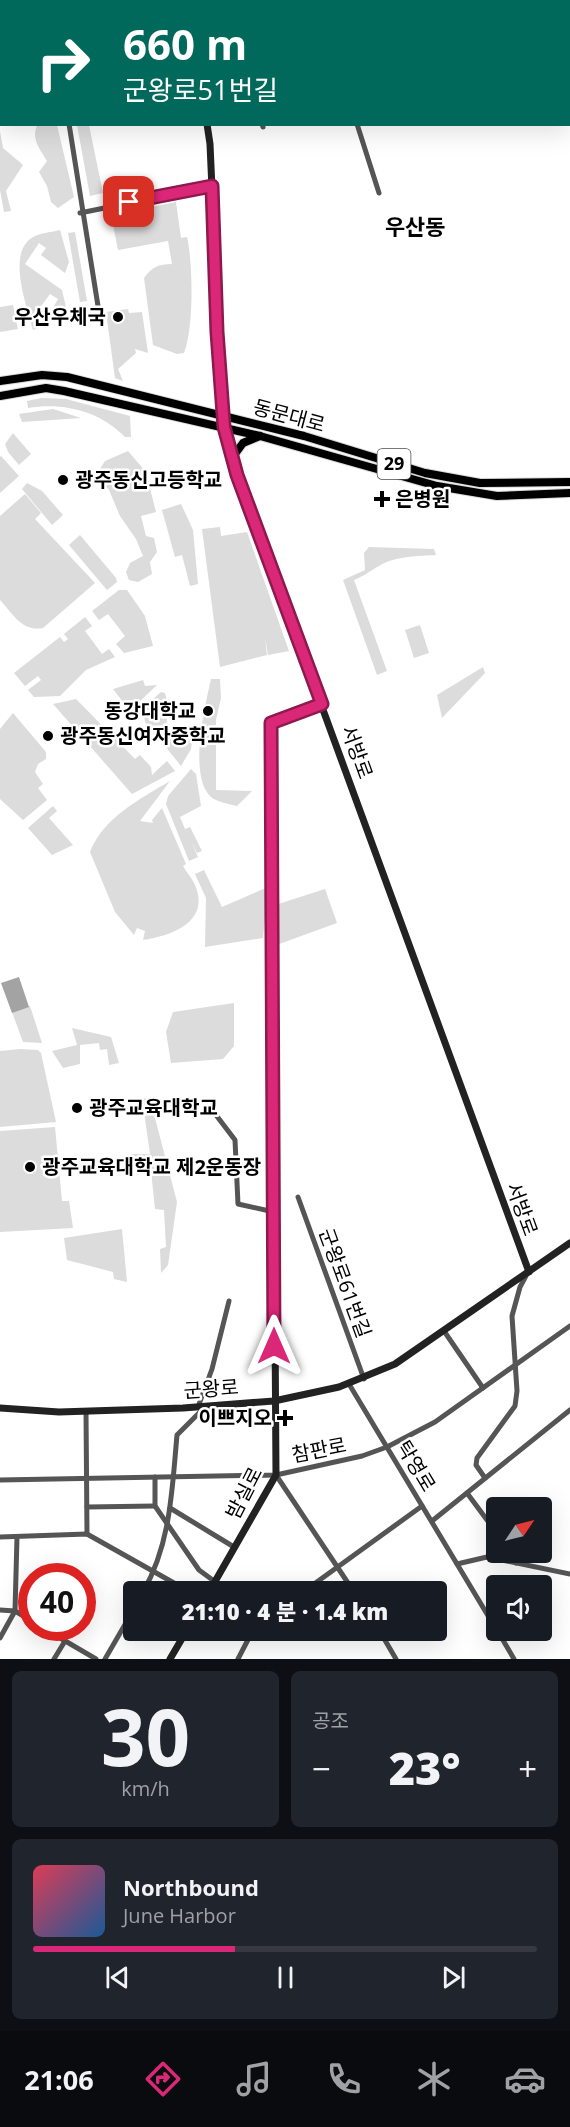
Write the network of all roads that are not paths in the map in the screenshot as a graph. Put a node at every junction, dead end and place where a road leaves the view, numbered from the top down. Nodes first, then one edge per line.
1 (69, 126) edge
2 (207, 126) edge
3 (358, 126) edge
4 (212, 186) junction
5 (379, 193) dead end
6 (82, 212) junction
7 (98, 306) dead end
8 (0, 381) edge
9 (0, 396) edge
10 (222, 414) junction
11 (224, 427) junction
12 (260, 436) junction
13 (232, 458) junction
14 (570, 482) edge
15 (570, 493) edge
16 (322, 704) junction
17 (216, 1115) dead end
18 (298, 1197) dead end
19 (273, 1212) junction
20 (570, 1243) edge
21 (529, 1272) junction
22 (229, 1301) dead end
23 (570, 1326) edge
24 (444, 1331) junction
25 (514, 1366) junction
26 (364, 1379) junction
27 (349, 1384) junction
28 (483, 1388) junction
29 (274, 1401) junction
30 (206, 1406) junction
31 (198, 1407) junction
32 (0, 1408) edge
33 (570, 1410) edge
34 (86, 1412) junction
35 (387, 1447) junction
36 (276, 1475) junction
37 (155, 1477) junction
38 (175, 1477) junction
39 (485, 1478) junction
40 (86, 1479) junction
41 (0, 1480) edge
42 (466, 1493) junction
43 (156, 1506) junction
44 (422, 1506) junction
45 (87, 1507) junction
46 (170, 1508) junction
47 (486, 1519) edge
48 (432, 1521) junction
49 (167, 1524) junction
50 (87, 1534) junction
51 (0, 1537) edge
52 (17, 1537) junction
53 (234, 1547) junction
54 (486, 1557) edge
55 (457, 1563) junction
56 (516, 1563) edge
57 (338, 1567) junction
58 (155, 1571) junction
59 (570, 1574) edge
60 (150, 1581) edge
61 (172, 1581) edge
62 (214, 1581) joint
63 (318, 1581) edge
64 (347, 1581) edge
65 (0, 1610) edge
66 (15, 1611) junction
67 (486, 1612) edge
68 (18, 1613) edge
69 (123, 1628) edge
70 (0, 1638) edge
71 (65, 1641) joint
72 (181, 1641) edge
73 (247, 1641) edge
74 (385, 1641) edge
75 (503, 1641) edge
76 (54, 1659) edge
77 (96, 1659) edge
78 (105, 1659) edge
79 (170, 1659) edge
80 (238, 1659) edge
81 (396, 1659) edge
82 (514, 1659) edge

1 - 6 street
2 - 4 main road, 서방로
3 - 5 street
4 - 6 street
4 - 10 main road, 서방로
6 - 7 street
8 - 10 main road, 동문대로 / 29
9 - 11 main road, 동문대로 / 29
10 - 11 main road, 서방로
10 - 14 main road, 동문대로 / 29
11 - 12 main road, 동문대로 / 29
11 - 13 main road, 서방로
12 - 13 main road
12 - 15 main road, 동문대로 / 29
13 - 16 main road, 서방로
16 - 19 main road, 밤실로
16 - 21 main road, 서방로
17 - 19 street
18 - 26 street, 군왕로61번길
19 - 29 main road, 밤실로
20 - 21 main road, 군왕로
21 - 24 main road, 군왕로
21 - 25 street
22 - 31 street
23 - 25 street, 참판로
24 - 26 main road, 군왕로
24 - 28 street
25 - 28 street, 참판로
25 - 39 street
26 - 27 main road, 군왕로
27 - 29 main road, 군왕로
27 - 35 street, 탁영로
28 - 35 street, 참판로
29 - 30 main road, 군왕로
29 - 36 main road, 밤실로
30 - 31 main road, 군왕로
30 - 38 street
31 - 34 main road, 군왕로
32 - 34 main road, 군왕로
33 - 39 street
34 - 40 street
35 - 36 street, 참판로
35 - 44 street, 탁영로
36 - 38 street, 참판로
36 - 53 main road, 밤실로
36 - 57 street
37 - 38 street, 참판로
37 - 40 street, 참판로
37 - 43 street
38 - 46 street
39 - 42 street
40 - 41 street, 참판로
40 - 45 street
42 - 47 street
42 - 48 street
43 - 45 street
43 - 49 street
44 - 48 street, 탁영로
44 - 57 street
45 - 50 street
46 - 49 street
46 - 53 street
48 - 55 street, 탁영로
49 - 58 street
49 - 62 street
50 - 52 street
50 - 58 street
51 - 52 street
52 - 66 street
53 - 62 main road, 밤실로
54 - 55 street
55 - 67 street, 탁영로
56 - 59 street
57 - 63 street
57 - 64 street
58 - 60 street
58 - 61 street
65 - 66 street
66 - 68 street
66 - 70 street
69 - 78 street
71 - 76 street
71 - 77 street
72 - 79 main road
73 - 80 street
74 - 81 street
75 - 82 street, 탁영로

